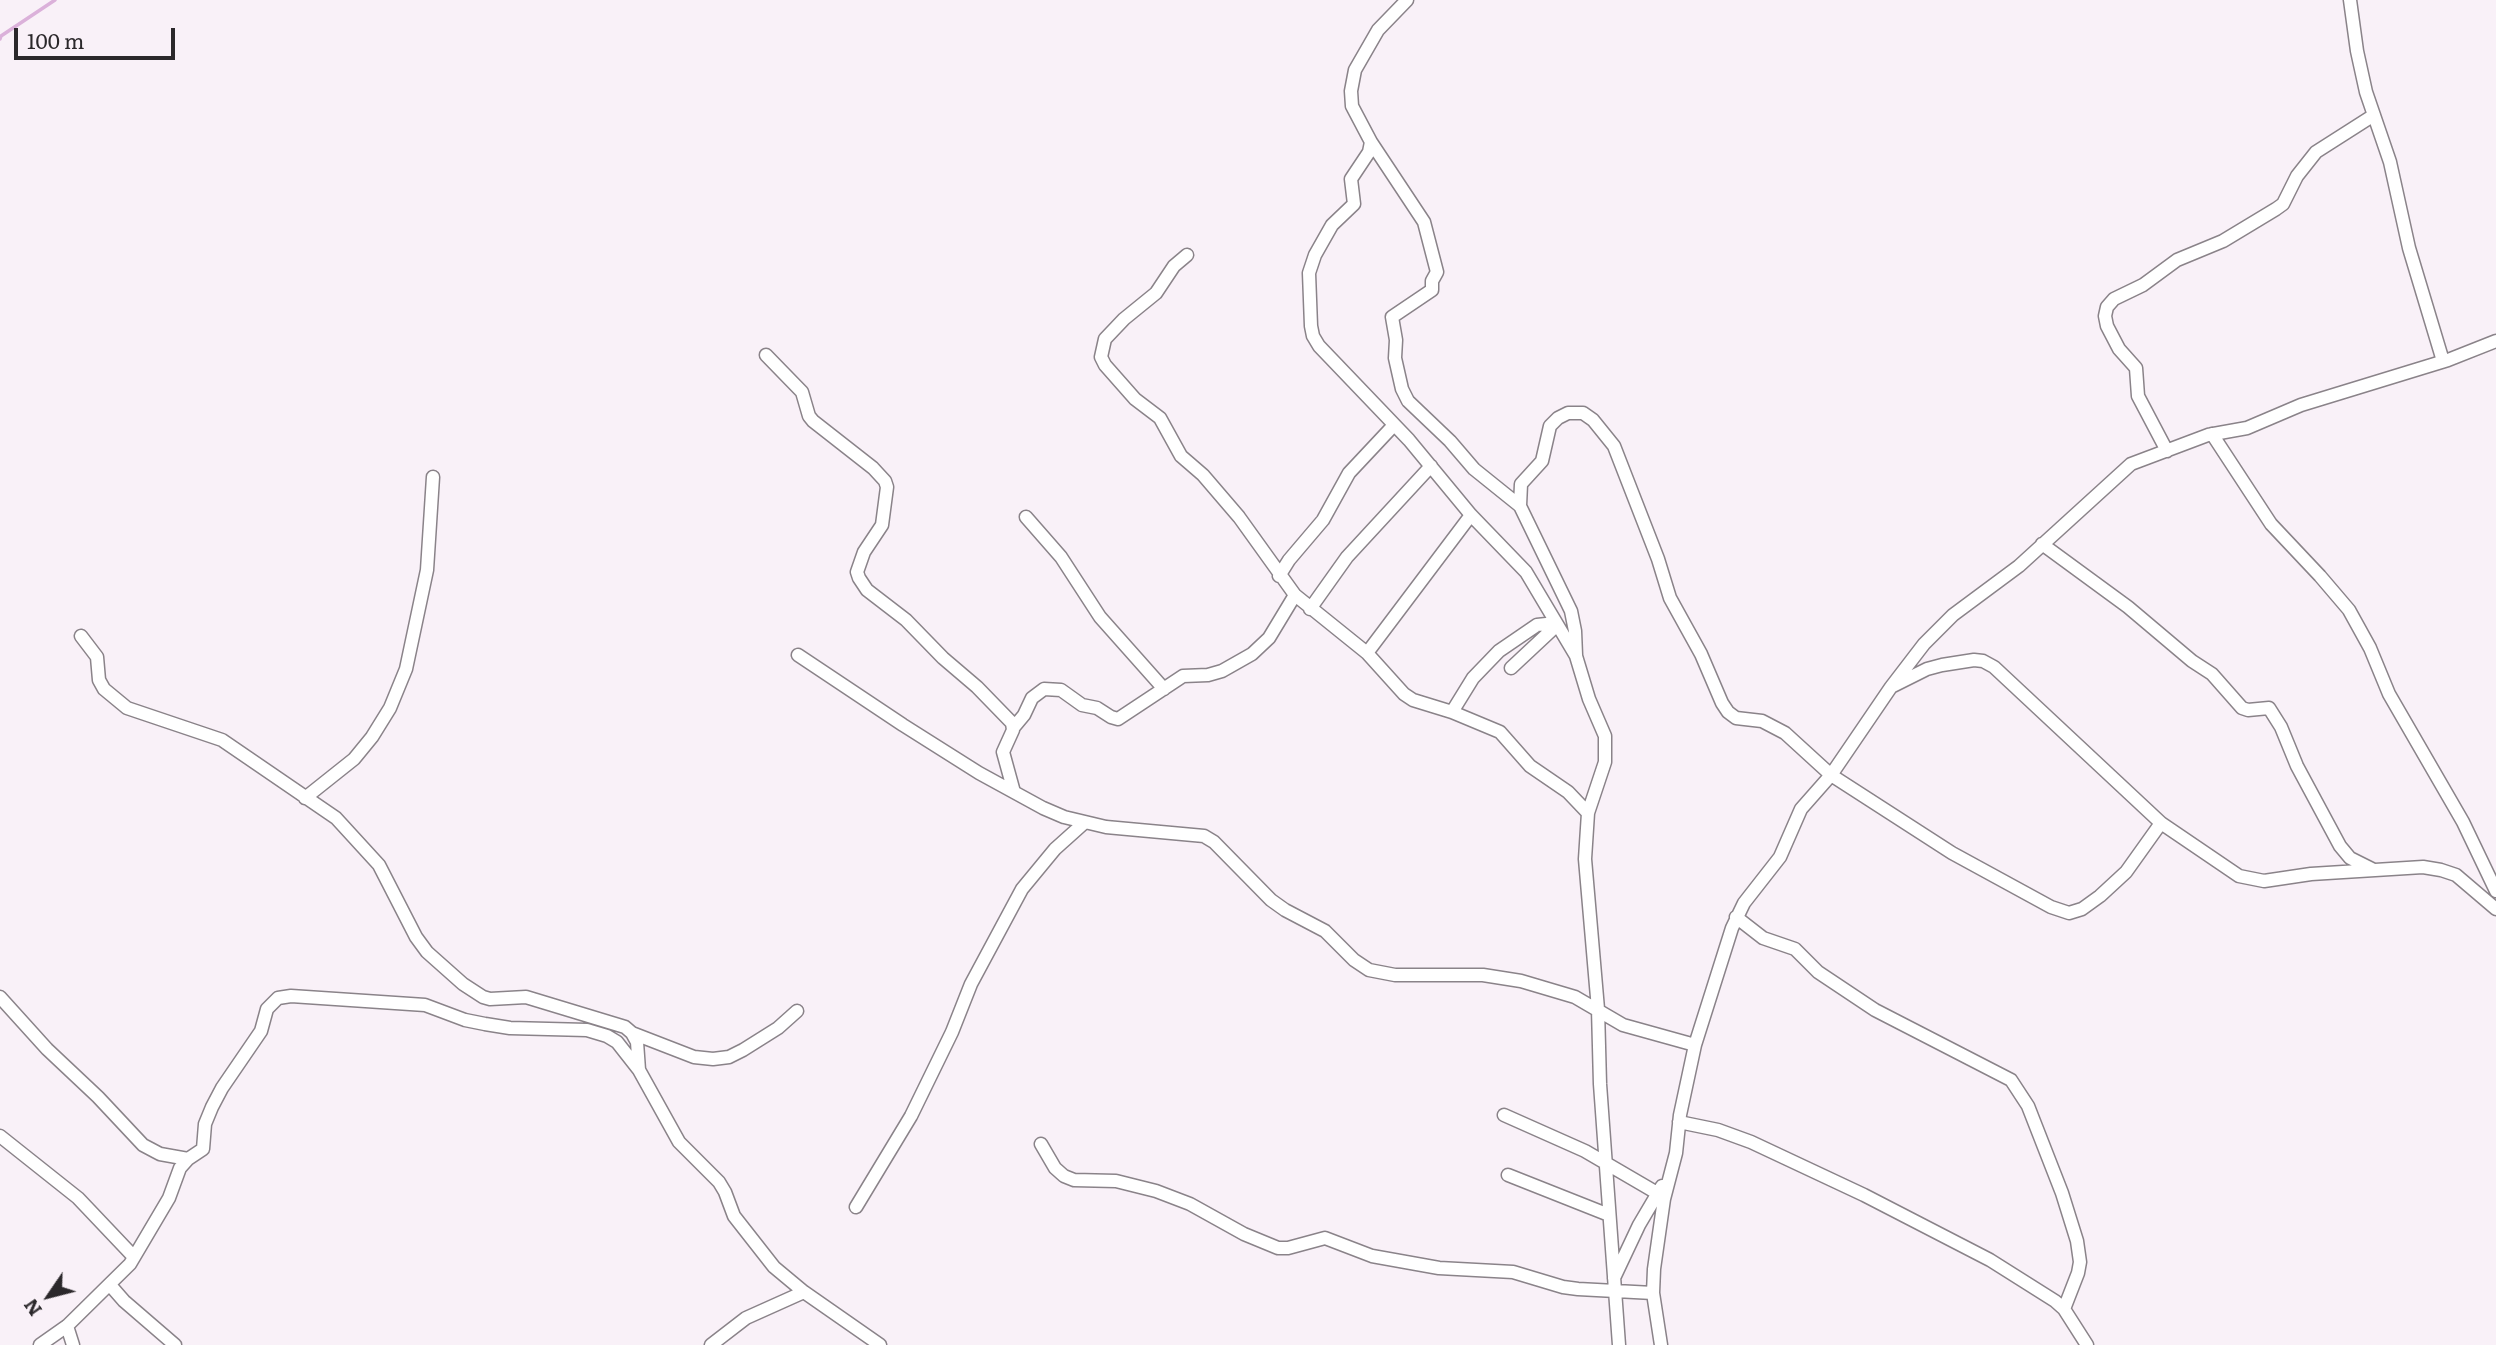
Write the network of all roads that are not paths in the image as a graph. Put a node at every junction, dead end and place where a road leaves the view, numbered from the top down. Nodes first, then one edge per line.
1 (1407, 0) edge
2 (2350, 0) edge
3 (2374, 115) junction
4 (1371, 142) junction
5 (1187, 255) dead end
6 (2496, 341) edge
7 (766, 355) dead end
8 (2443, 361) junction
9 (1394, 425) junction
10 (2212, 434) junction
11 (2166, 451) junction
12 (1431, 466) junction
13 (433, 477) dead end
14 (1520, 506) junction
15 (1471, 514) junction
16 (1026, 517) dead end
17 (2042, 544) junction
18 (1279, 576) junction
19 (1296, 596) junction
20 (1310, 609) junction
21 (1557, 624) junction
22 (81, 636) dead end
23 (1367, 653) junction
24 (798, 655) dead end
25 (1576, 656) junction
26 (1511, 668) dead end
27 (1891, 687) junction
28 (1164, 689) junction
29 (1452, 712) junction
30 (1013, 727) junction
31 (1831, 775) junction
32 (1014, 792) junction
33 (305, 798) junction
34 (1588, 813) junction
35 (1084, 823) junction
36 (2161, 823) junction
37 (2375, 871) junction
38 (2496, 891) edge
39 (2496, 909) edge
40 (1736, 917) junction
41 (0, 997) edge
42 (1598, 1009) junction
43 (797, 1011) dead end
44 (632, 1033) junction
45 (1695, 1045) junction
46 (639, 1070) junction
47 (1504, 1115) dead end
48 (1679, 1122) junction
49 (0, 1136) edge
50 (1041, 1144) dead end
51 (188, 1159) junction
52 (1605, 1162) junction
53 (1673, 1167) junction
54 (1508, 1175) dead end
55 (1657, 1192) junction
56 (856, 1207) dead end
57 (1609, 1215) junction
58 (134, 1257) junction
59 (1614, 1278) junction
60 (110, 1285) junction
61 (804, 1292) junction
62 (1615, 1292) junction
63 (1653, 1293) junction
64 (2064, 1309) junction
65 (67, 1325) junction
66 (40, 1345) edge
67 (73, 1345) edge
68 (175, 1345) edge
69 (711, 1345) edge
70 (880, 1345) edge
71 (1619, 1345) edge
72 (1661, 1345) edge
73 (2087, 1345) edge

1 - 4 street
2 - 3 street
3 - 8 street
3 - 11 street
4 - 9 street
4 - 14 street
5 - 18 street
6 - 8 street
7 - 30 street
8 - 10 street
9 - 12 street
9 - 18 street
10 - 11 street
10 - 38 street
11 - 17 street
12 - 15 street
12 - 20 street
13 - 33 street
14 - 25 street
14 - 31 street
15 - 21 street
15 - 23 street
16 - 28 street
17 - 27 street
17 - 37 street
18 - 19 street
19 - 20 street
19 - 28 street
20 - 23 street
21 - 25 street
21 - 26 street
21 - 29 street
22 - 33 street
23 - 29 street
24 - 32 street
25 - 34 street
27 - 31 street
27 - 36 street
28 - 30 street
29 - 34 street
30 - 32 street
31 - 36 street
31 - 40 street
32 - 35 street
33 - 44 street
34 - 42 street
35 - 42 street
35 - 56 street
36 - 37 street
37 - 39 street
40 - 45 street
40 - 64 street
41 - 51 street
42 - 45 street
42 - 52 street
43 - 44 street
44 - 46 street
45 - 48 street
46 - 51 street
46 - 61 street
47 - 52 street
48 - 53 street
48 - 64 street
49 - 58 street
50 - 62 street
51 - 58 street
52 - 55 street
52 - 57 street
53 - 55 street
53 - 63 street
54 - 57 street
55 - 59 street
57 - 59 street
58 - 60 street
59 - 62 street
60 - 65 street
60 - 68 street
61 - 69 street
61 - 70 street
62 - 63 street
62 - 71 street
63 - 72 street
64 - 73 street
65 - 66 street
65 - 67 street

